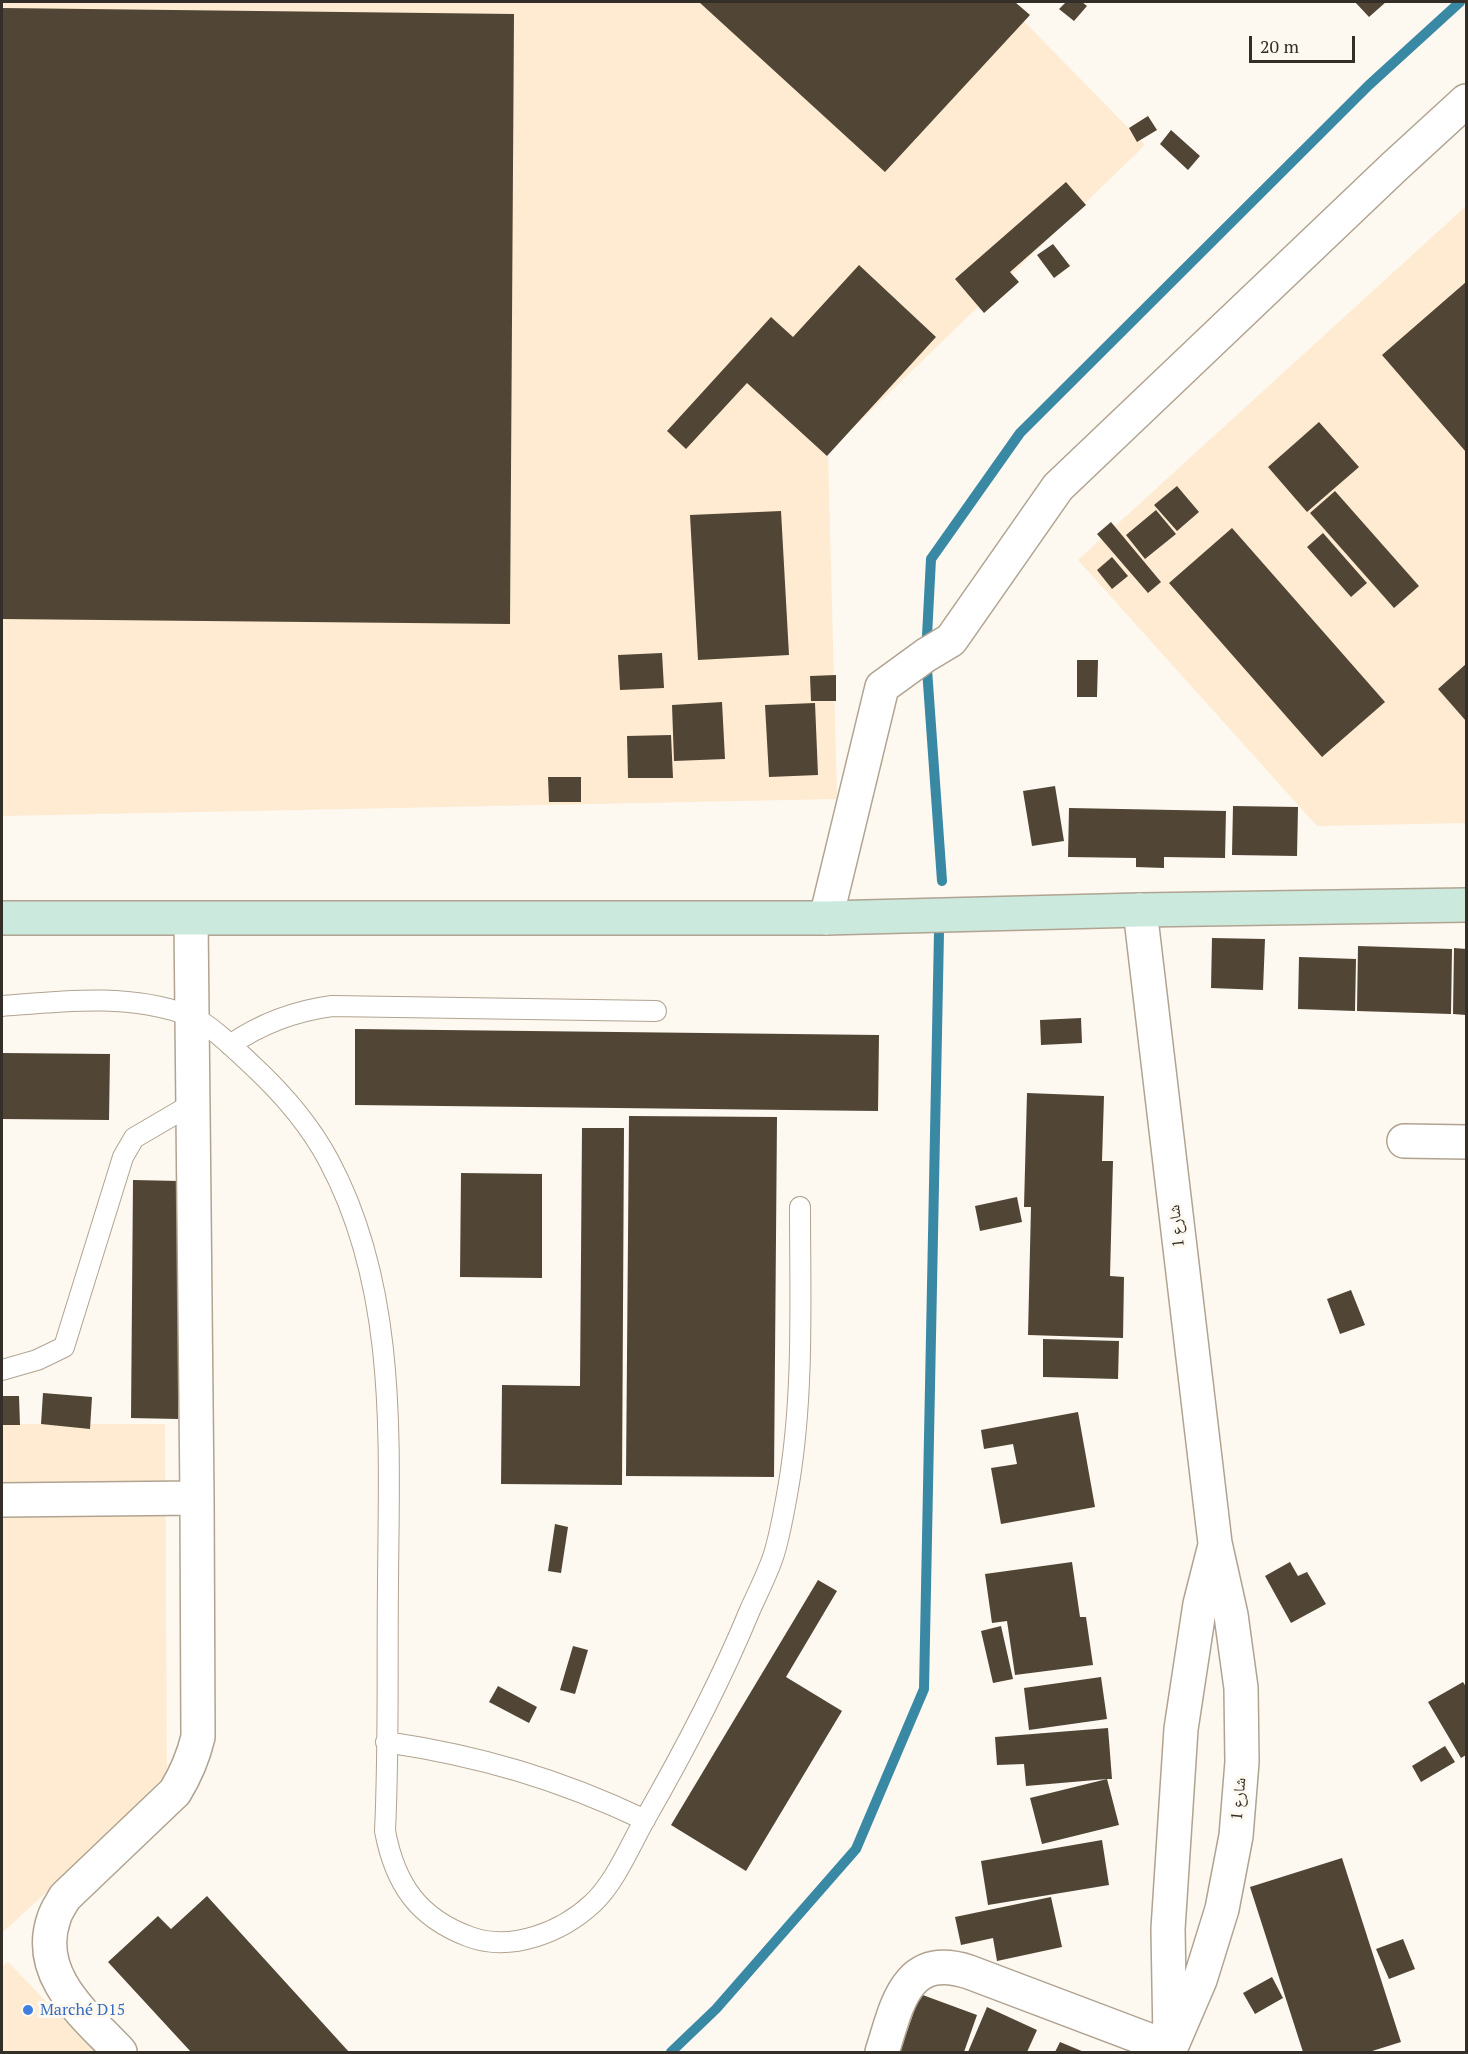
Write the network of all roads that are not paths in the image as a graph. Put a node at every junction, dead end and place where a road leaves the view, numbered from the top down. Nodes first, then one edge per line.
1 (1467, 101) edge
2 (1467, 905) edge
3 (1140, 910) junction
4 (2, 918) edge
5 (826, 918) junction
6 (191, 919) junction
7 (2, 1006) edge
8 (656, 1011) dead end
9 (191, 1016) junction
10 (230, 1045) junction
11 (192, 1104) junction
12 (1404, 1141) dead end
13 (1467, 1142) edge
14 (800, 1207) dead end
15 (2, 1370) edge
16 (197, 1498) junction
17 (2, 1500) edge
18 (1215, 1543) junction
19 (386, 1742) junction
20 (645, 1820) junction
21 (1169, 2050) edge
22 (120, 2052) edge
23 (882, 2052) edge

1 - 5 street
2 - 3 main road
3 - 5 main road
3 - 18 street, شارع 1
4 - 6 main road
5 - 6 main road
6 - 9 street
7 - 9 lane
8 - 10 lane
9 - 10 lane
9 - 11 street
10 - 19 lane
11 - 15 lane
11 - 16 street
12 - 13 street
14 - 20 lane
16 - 17 street
16 - 22 street
18 - 21 street, شارع 1
18 - 21 street, شارع 1
19 - 20 lane
19 - 20 lane
21 - 23 street

